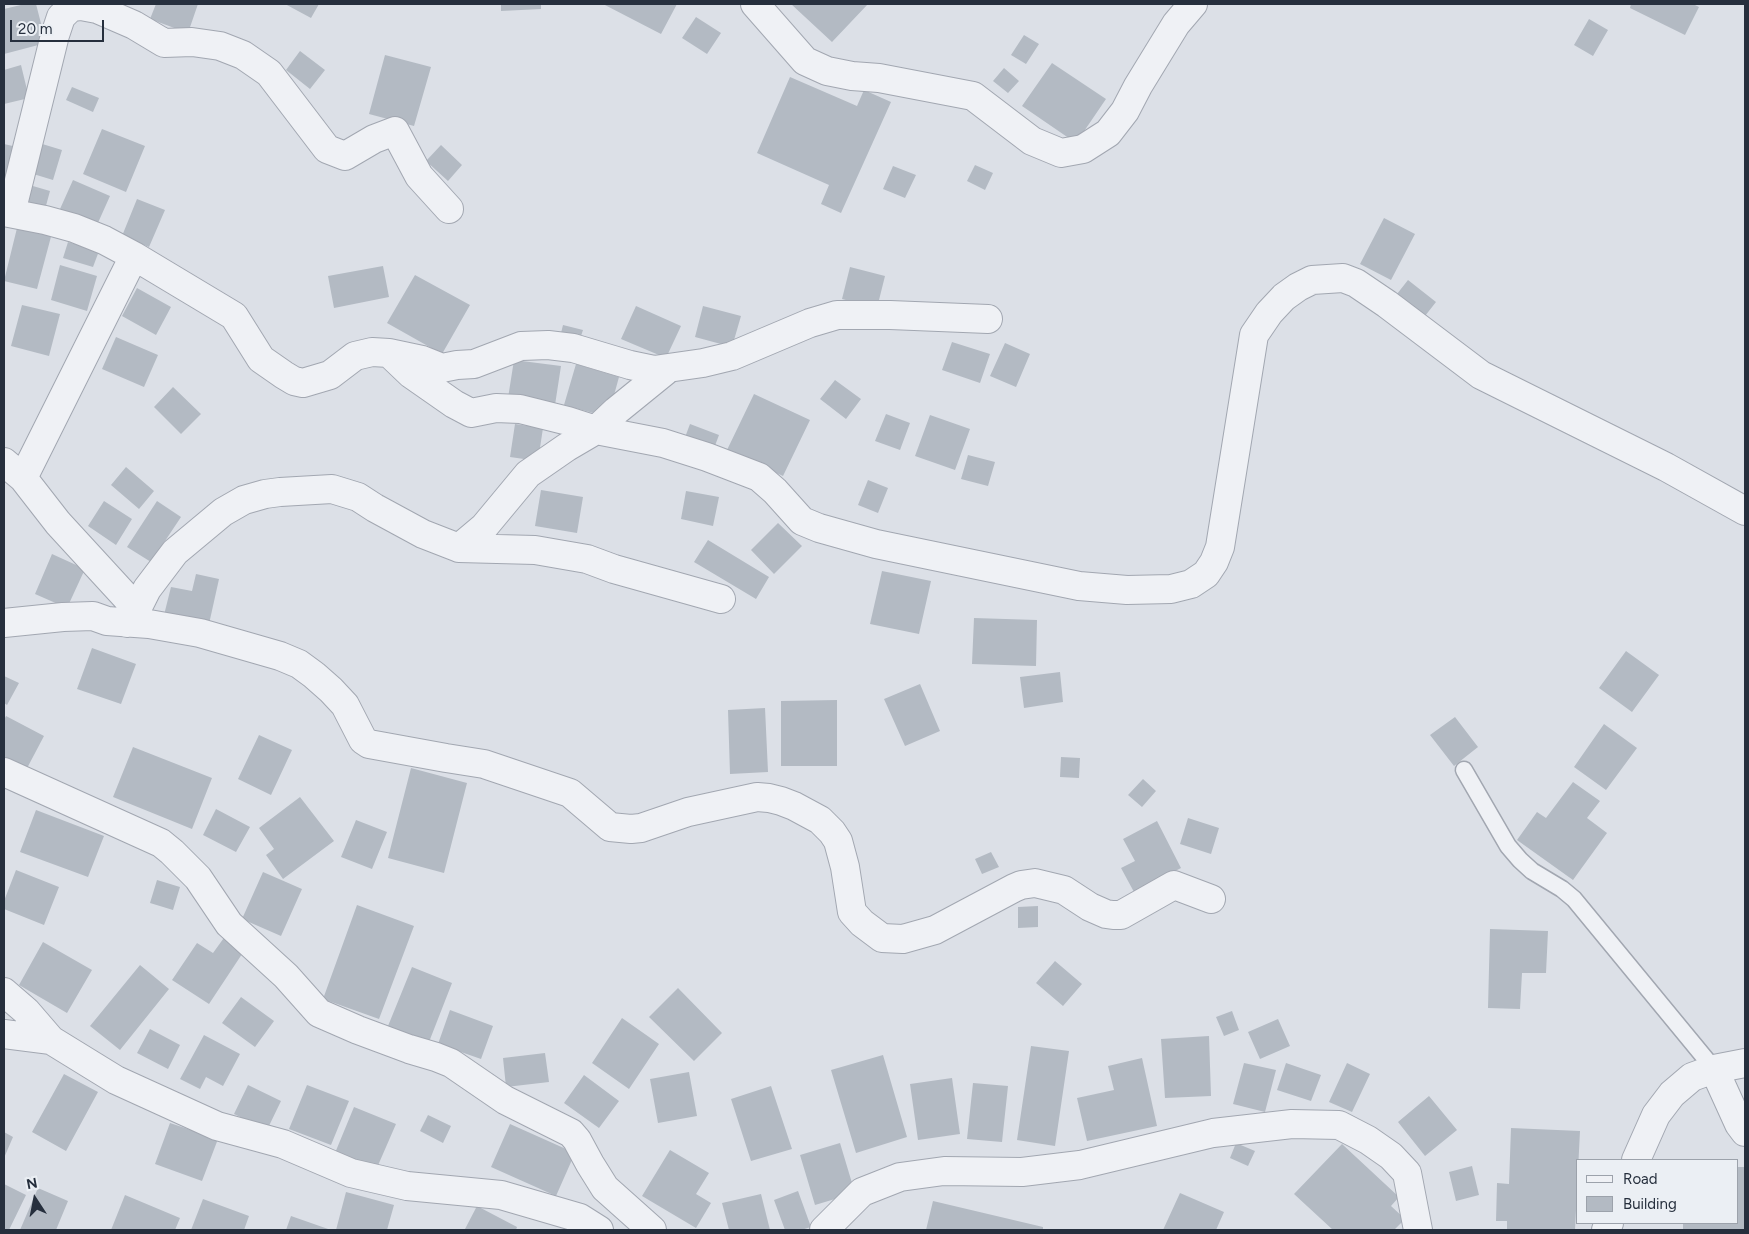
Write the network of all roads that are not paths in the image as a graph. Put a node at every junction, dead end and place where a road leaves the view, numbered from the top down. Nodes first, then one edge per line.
1 (755, 4) edge
2 (1193, 4) edge
3 (449, 209) dead end
4 (8, 212) edge
5 (134, 256) junction
6 (988, 319) dead end
7 (389, 353) junction
8 (669, 368) junction
9 (596, 430) junction
10 (13, 470) edge
11 (1745, 511) edge
12 (460, 548) junction
13 (721, 599) dead end
14 (132, 616) junction
15 (4, 623) edge
16 (1464, 770) dead end
17 (4, 772) edge
18 (1211, 899) dead end
19 (4, 992) edge
20 (4, 1034) edge
21 (51, 1040) junction
22 (1745, 1063) edge
23 (1714, 1070) junction
24 (1745, 1132) edge
25 (1636, 1159) edge
26 (599, 1230) edge
27 (652, 1230) edge
28 (824, 1230) edge
29 (1418, 1230) edge

1 - 2 street
3 - 4 street
4 - 5 street
5 - 7 street
5 - 10 street
6 - 8 street
7 - 8 street
7 - 9 street
8 - 9 street
9 - 11 street
9 - 12 street
10 - 14 street
12 - 13 street
12 - 14 street
14 - 15 street
14 - 18 street
16 - 23 lane
17 - 27 street
19 - 21 street
20 - 21 street
21 - 26 street
22 - 23 street
23 - 24 street
23 - 25 street
28 - 29 street

